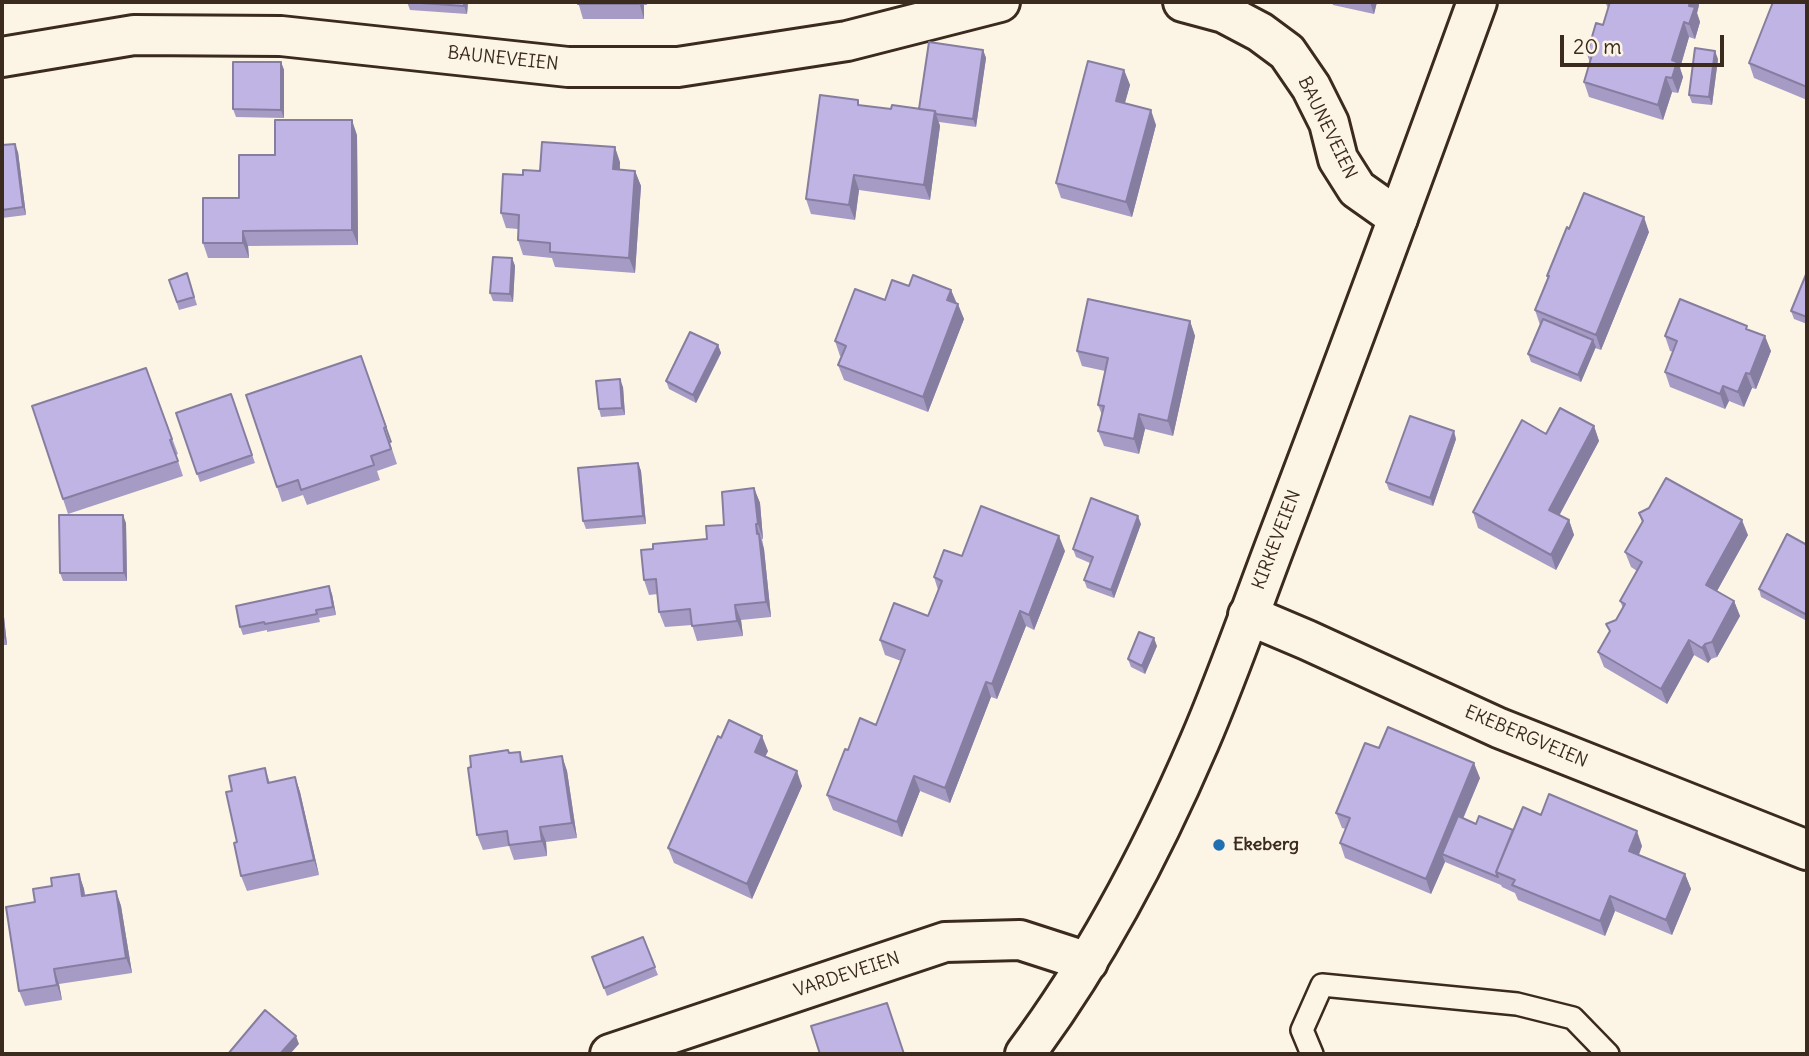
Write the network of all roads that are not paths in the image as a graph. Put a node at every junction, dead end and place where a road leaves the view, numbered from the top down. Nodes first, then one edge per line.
1 (1000, 2) edge
2 (1183, 2) edge
3 (1477, 2) edge
4 (2, 57) edge
5 (1398, 218) junction
6 (1248, 615) junction
7 (1807, 850) edge
8 (1088, 962) junction
9 (610, 1054) edge
10 (1025, 1054) edge
11 (1312, 1054) edge
12 (1608, 1054) edge

1 - 4 street, BAUNEVEIEN
2 - 5 street, BAUNEVEIEN
3 - 5 street, KIRKEVEIEN
5 - 6 street, KIRKEVEIEN
6 - 7 street, EKEBERGVEIEN
6 - 8 street, KIRKEVEIEN
8 - 9 street, VARDEVEIEN
8 - 10 street, KIRKEVEIEN
11 - 12 lane

